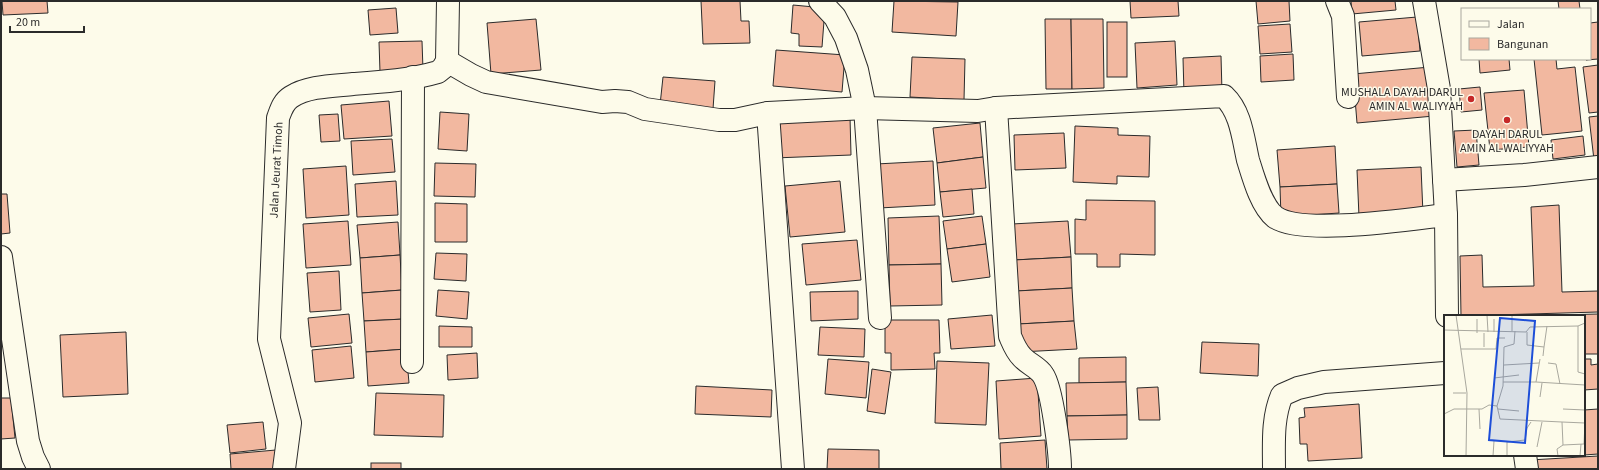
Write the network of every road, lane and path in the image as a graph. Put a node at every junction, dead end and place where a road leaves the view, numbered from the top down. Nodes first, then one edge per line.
1 (448, 1) edge
2 (820, 1) edge
3 (1336, 1) edge
4 (1424, 1) edge
5 (447, 61) junction
6 (413, 77) junction
7 (1348, 98) dead end
8 (864, 108) junction
9 (996, 108) junction
10 (768, 113) junction
11 (1598, 167) edge
12 (1444, 180) junction
13 (1446, 215) junction
14 (1, 257) edge
15 (1447, 315) edge
16 (880, 318) dead end
17 (412, 362) dead end
18 (1444, 373) edge
19 (1525, 456) edge
20 (39, 469) edge
21 (284, 469) edge
22 (793, 469) edge
23 (1060, 469) edge
24 (1274, 469) edge
25 (1527, 469) edge

1 - 5 street
2 - 8 street
3 - 7 street
4 - 12 street
5 - 6 street, Jalan Jeurat Timoh
5 - 10 street
6 - 17 street
6 - 21 street, Jalan Jeurat Timoh
8 - 9 street
8 - 10 street
8 - 16 street
9 - 13 street
9 - 23 street
10 - 22 street
11 - 12 street
12 - 13 street
13 - 15 street
14 - 20 street
18 - 24 street
19 - 25 street

